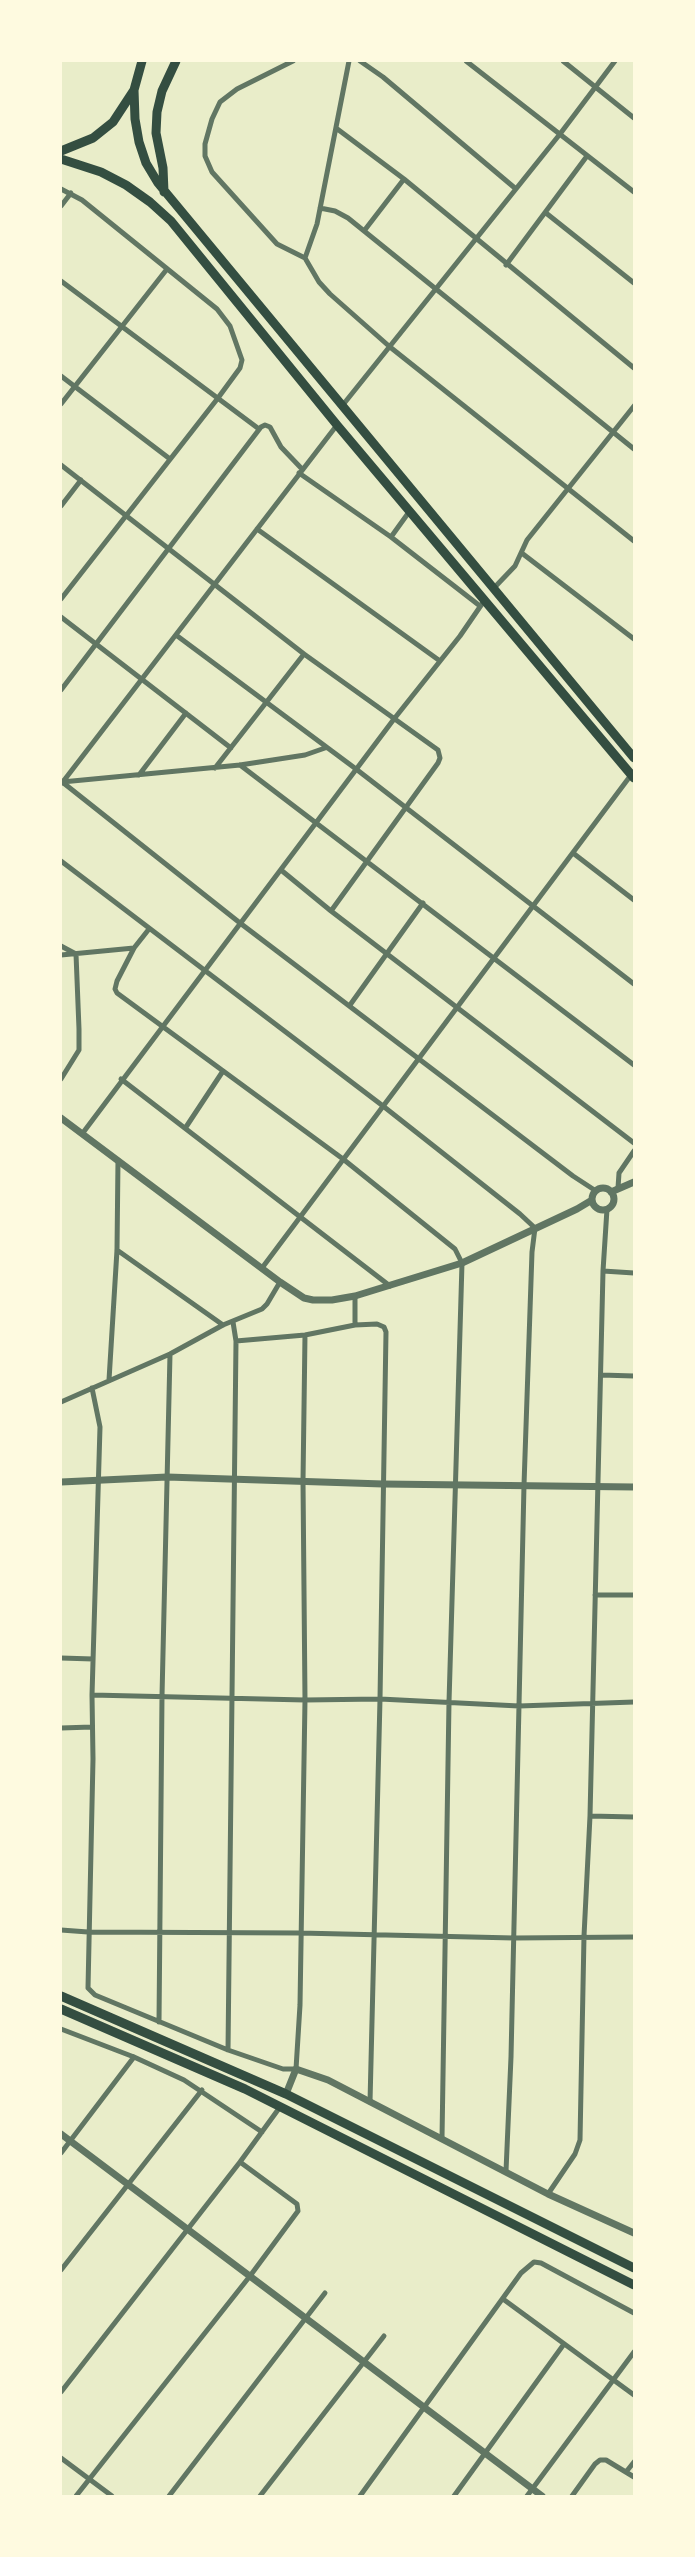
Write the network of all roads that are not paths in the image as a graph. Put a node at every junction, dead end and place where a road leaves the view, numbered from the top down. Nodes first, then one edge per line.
1 (142, 61) edge
2 (176, 61) edge
3 (293, 61) edge
4 (349, 61) edge
5 (360, 61) edge
6 (466, 61) edge
7 (562, 61) edge
8 (614, 61) edge
9 (595, 87) junction
10 (134, 90) junction
11 (634, 118) edge
12 (336, 128) junction
13 (560, 134) junction
14 (61, 151) edge
15 (587, 156) junction
16 (61, 159) edge
17 (404, 179) junction
18 (61, 189) edge
19 (516, 189) junction
20 (164, 192) junction
21 (634, 192) edge
22 (71, 193) junction
23 (61, 206) edge
24 (320, 208) junction
25 (546, 213) junction
26 (364, 230) junction
27 (476, 239) junction
28 (305, 258) junction
29 (506, 265) junction
30 (167, 269) junction
31 (61, 281) edge
32 (634, 283) edge
33 (435, 290) junction
34 (122, 326) junction
35 (390, 346) junction
36 (634, 368) edge
37 (61, 376) edge
38 (76, 386) junction
39 (218, 398) junction
40 (61, 404) edge
41 (342, 406) junction
42 (634, 406) edge
43 (337, 425) junction
44 (259, 429) junction
45 (613, 432) junction
46 (634, 449) edge
47 (170, 459) junction
48 (61, 465) edge
49 (300, 471) junction
50 (81, 480) junction
51 (568, 488) junction
52 (61, 506) edge
53 (409, 512) junction
54 (126, 514) junction
55 (257, 528) junction
56 (391, 537) junction
57 (634, 541) edge
58 (169, 548) junction
59 (523, 554) junction
60 (216, 584) junction
61 (492, 589) junction
62 (61, 599) edge
63 (482, 603) junction
64 (61, 617) edge
65 (176, 635) junction
66 (634, 639) edge
67 (96, 644) junction
68 (304, 654) junction
69 (440, 661) junction
70 (142, 680) junction
71 (61, 690) edge
72 (266, 703) junction
73 (186, 713) junction
74 (394, 720) junction
75 (231, 748) junction
76 (326, 748) junction
77 (634, 758) edge
78 (240, 765) junction
79 (214, 768) junction
80 (356, 769) junction
81 (139, 775) junction
82 (632, 777) edge
83 (62, 782) edge
84 (407, 808) junction
85 (318, 822) junction
86 (572, 853) junction
87 (367, 860) junction
88 (61, 861) edge
89 (282, 870) junction
90 (634, 900) edge
91 (423, 903) junction
92 (532, 907) junction
93 (330, 911) junction
94 (240, 923) junction
95 (149, 929) junction
96 (61, 946) edge
97 (134, 948) junction
98 (385, 953) junction
99 (76, 954) junction
100 (61, 955) edge
101 (494, 958) junction
102 (206, 970) junction
103 (634, 984) edge
104 (350, 1005) junction
105 (456, 1008) junction
106 (163, 1025) junction
107 (420, 1057) junction
108 (634, 1066) edge
109 (223, 1070) junction
110 (61, 1079) edge
111 (121, 1079) junction
112 (383, 1106) junction
113 (61, 1118) edge
114 (186, 1127) junction
115 (82, 1134) junction
116 (634, 1143) edge
117 (634, 1151) edge
118 (343, 1159) junction
119 (118, 1160) junction
120 (634, 1182) edge
121 (618, 1188) junction
122 (596, 1191) junction
123 (611, 1192) junction
124 (592, 1200) junction
125 (607, 1209) junction
126 (301, 1216) junction
127 (535, 1228) junction
128 (117, 1250) junction
129 (462, 1263) junction
130 (262, 1268) junction
131 (603, 1271) junction
132 (634, 1272) edge
133 (280, 1282) junction
134 (391, 1286) junction
135 (355, 1296) junction
136 (233, 1322) junction
137 (223, 1325) junction
138 (356, 1325) junction
139 (305, 1335) junction
140 (236, 1341) junction
141 (170, 1354) junction
142 (601, 1375) junction
143 (634, 1376) edge
144 (109, 1380) junction
145 (92, 1388) junction
146 (61, 1402) edge
147 (167, 1478) junction
148 (234, 1478) junction
149 (97, 1481) junction
150 (303, 1481) junction
151 (61, 1482) edge
152 (383, 1484) junction
153 (524, 1485) junction
154 (455, 1486) junction
155 (598, 1486) junction
156 (634, 1487) edge
157 (595, 1595) junction
158 (634, 1595) edge
159 (61, 1658) edge
160 (93, 1659) junction
161 (92, 1695) junction
162 (162, 1696) junction
163 (231, 1697) junction
164 (380, 1699) junction
165 (305, 1700) junction
166 (450, 1702) junction
167 (592, 1702) junction
168 (634, 1702) edge
169 (519, 1706) junction
170 (92, 1727) junction
171 (61, 1728) edge
172 (590, 1816) junction
173 (634, 1816) edge
174 (61, 1930) edge
175 (88, 1932) junction
176 (160, 1933) junction
177 (300, 1933) junction
178 (228, 1934) junction
179 (374, 1935) junction
180 (584, 1936) junction
181 (444, 1937) junction
182 (634, 1937) edge
183 (514, 1938) junction
184 (61, 1996) edge
185 (61, 2009) edge
186 (159, 2022) junction
187 (62, 2031) edge
188 (228, 2050) junction
189 (134, 2057) junction
190 (296, 2069) junction
191 (202, 2090) junction
192 (286, 2094) junction
193 (370, 2102) junction
194 (280, 2107) junction
195 (262, 2132) junction
196 (61, 2134) edge
197 (442, 2138) junction
198 (71, 2141) junction
199 (61, 2153) edge
200 (240, 2162) junction
201 (506, 2171) junction
202 (129, 2185) junction
203 (548, 2194) junction
204 (188, 2230) junction
205 (634, 2233) edge
206 (607, 2254) junction
207 (634, 2262) edge
208 (634, 2268) edge
209 (61, 2270) edge
210 (603, 2270) junction
211 (250, 2276) junction
212 (634, 2285) edge
213 (634, 2290) edge
214 (325, 2293) dead end
215 (503, 2299) junction
216 (634, 2313) edge
217 (306, 2318) junction
218 (384, 2336) dead end
219 (564, 2344) junction
220 (634, 2352) edge
221 (363, 2363) junction
222 (613, 2381) junction
223 (61, 2392) edge
224 (634, 2395) edge
225 (424, 2408) junction
226 (485, 2454) junction
227 (61, 2458) edge
228 (634, 2462) edge
229 (626, 2472) junction
230 (634, 2477) edge
231 (89, 2479) junction
232 (532, 2489) junction
233 (76, 2496) edge
234 (112, 2496) edge
235 (169, 2496) edge
236 (260, 2496) edge
237 (360, 2496) edge
238 (454, 2496) edge
239 (527, 2496) edge
240 (542, 2496) edge
241 (572, 2496) edge

1 - 10 main road
2 - 20 main road
3 - 28 street
4 - 12 street
5 - 19 street
6 - 13 street
7 - 9 street
8 - 9 street
9 - 11 street
9 - 13 street
10 - 14 main road
10 - 20 main road
12 - 17 street
12 - 24 street
13 - 15 street
13 - 19 street
15 - 21 street
15 - 25 street
16 - 43 main road
17 - 26 street
17 - 27 street
18 - 22 street
19 - 27 street
20 - 41 main road
22 - 23 street
22 - 30 street
24 - 26 street
24 - 28 street
25 - 29 street
25 - 32 street
26 - 33 street
27 - 29 street
27 - 33 street
28 - 35 street
29 - 36 street
30 - 34 street
30 - 39 street
31 - 34 street
33 - 35 street
33 - 45 street
34 - 38 street
34 - 39 street
35 - 41 street
35 - 51 street
37 - 38 street
38 - 40 street
38 - 47 street
39 - 44 street
39 - 47 street
41 - 61 main road
42 - 45 street
43 - 49 street
43 - 53 main road
44 - 49 street
44 - 58 street
45 - 46 street
45 - 51 street
47 - 54 street
48 - 50 street
49 - 55 street
49 - 56 street
50 - 52 street
50 - 54 street
51 - 57 street
51 - 59 street
53 - 56 street
53 - 63 main road
54 - 58 street
54 - 62 street
55 - 60 street
55 - 69 street
56 - 63 street
58 - 60 street
58 - 67 street
59 - 61 street
59 - 66 street
60 - 65 street
60 - 68 street
61 - 77 main road
63 - 69 street
63 - 82 main road
64 - 67 street
65 - 70 street
65 - 72 street
67 - 70 street
67 - 71 street
68 - 72 street
68 - 74 street
69 - 74 street
70 - 73 street
70 - 83 street
72 - 75 street
72 - 76 street
73 - 75 street
73 - 81 street
74 - 80 street
74 - 84 street
75 - 79 street
76 - 78 street
76 - 80 street
78 - 79 street
78 - 85 street
79 - 81 street
80 - 84 street
80 - 85 street
81 - 83 street
82 - 86 street
83 - 94 street
84 - 87 street
84 - 92 street
85 - 87 street
85 - 89 street
86 - 90 street
86 - 92 street
87 - 91 street
87 - 93 street
88 - 95 street
89 - 93 street
89 - 94 street
91 - 98 street
91 - 101 street
92 - 101 street
92 - 103 street
93 - 98 street
94 - 102 street
94 - 104 street
95 - 97 street
95 - 102 street
96 - 99 street
97 - 99 street
97 - 106 street
98 - 104 street
98 - 105 street
99 - 100 street
99 - 110 street
101 - 105 street
101 - 108 street
102 - 106 street
102 - 112 street
104 - 107 street
105 - 107 street
105 - 116 street
106 - 109 street
106 - 111 street
107 - 112 street
107 - 122 street
109 - 114 street
109 - 118 street
111 - 114 street
111 - 115 street
112 - 118 street
112 - 127 street
113 - 115 street
114 - 126 street
115 - 119 street
117 - 121 street
118 - 126 street
118 - 129 street
119 - 128 street
119 - 130 street
120 - 121 street
121 - 123 street
122 - 123 street
122 - 124 street
123 - 125 street
124 - 125 street
124 - 127 street
125 - 131 street
126 - 130 street
126 - 134 street
127 - 129 street
127 - 153 street
128 - 137 street
128 - 144 street
129 - 134 street
129 - 154 street
130 - 133 street
131 - 132 street
131 - 142 street
133 - 135 street
133 - 136 street
134 - 135 street
135 - 138 street
136 - 137 street
136 - 140 street
137 - 141 street
138 - 139 street
138 - 152 street
139 - 140 street
139 - 150 street
140 - 148 street
141 - 144 street
141 - 147 street
142 - 143 street
142 - 155 street
144 - 145 street
145 - 146 street
145 - 149 street
147 - 148 street
147 - 149 street
147 - 162 street
148 - 150 street
148 - 163 street
149 - 151 street
149 - 160 street
150 - 152 street
150 - 165 street
152 - 154 street
152 - 164 street
153 - 154 street
153 - 155 street
153 - 169 street
154 - 166 street
155 - 156 street
155 - 157 street
157 - 158 street
157 - 167 street
159 - 160 street
160 - 161 street
161 - 162 street
161 - 170 street
162 - 163 street
162 - 176 street
163 - 165 street
163 - 178 street
164 - 165 street
164 - 166 street
164 - 179 street
165 - 177 street
166 - 169 street
166 - 181 street
167 - 168 street
167 - 169 street
167 - 172 street
169 - 183 street
170 - 171 street
170 - 175 street
172 - 173 street
172 - 180 street
174 - 175 street
175 - 176 street
175 - 186 street
176 - 178 street
176 - 186 street
177 - 178 street
177 - 179 street
177 - 190 street
178 - 188 street
179 - 181 street
179 - 193 street
180 - 182 street
180 - 183 street
180 - 203 street
181 - 183 street
181 - 197 street
183 - 201 street
184 - 192 main road
185 - 194 main road
186 - 188 street
187 - 189 street
188 - 190 street
189 - 191 street
189 - 198 street
190 - 192 street
190 - 193 street
191 - 195 street
191 - 202 street
192 - 206 main road
193 - 197 street
194 - 195 street
194 - 210 main road
195 - 200 street
196 - 198 street
197 - 201 street
198 - 199 street
198 - 202 street
200 - 204 street
200 - 211 street
201 - 203 street
202 - 204 street
202 - 209 street
203 - 205 street
204 - 211 street
204 - 223 street
206 - 207 main road
206 - 208 main road
210 - 212 main road
210 - 213 main road
211 - 217 street
211 - 231 street
214 - 217 street
215 - 216 street
215 - 219 street
215 - 225 street
217 - 221 street
217 - 235 street
218 - 221 street
219 - 222 street
219 - 226 street
220 - 222 street
221 - 225 street
221 - 236 street
222 - 224 street
222 - 232 street
225 - 226 street
225 - 237 street
226 - 232 street
226 - 238 street
227 - 231 street
228 - 229 street
229 - 230 street
229 - 241 street
231 - 233 street
231 - 234 street
232 - 239 street
232 - 240 street

